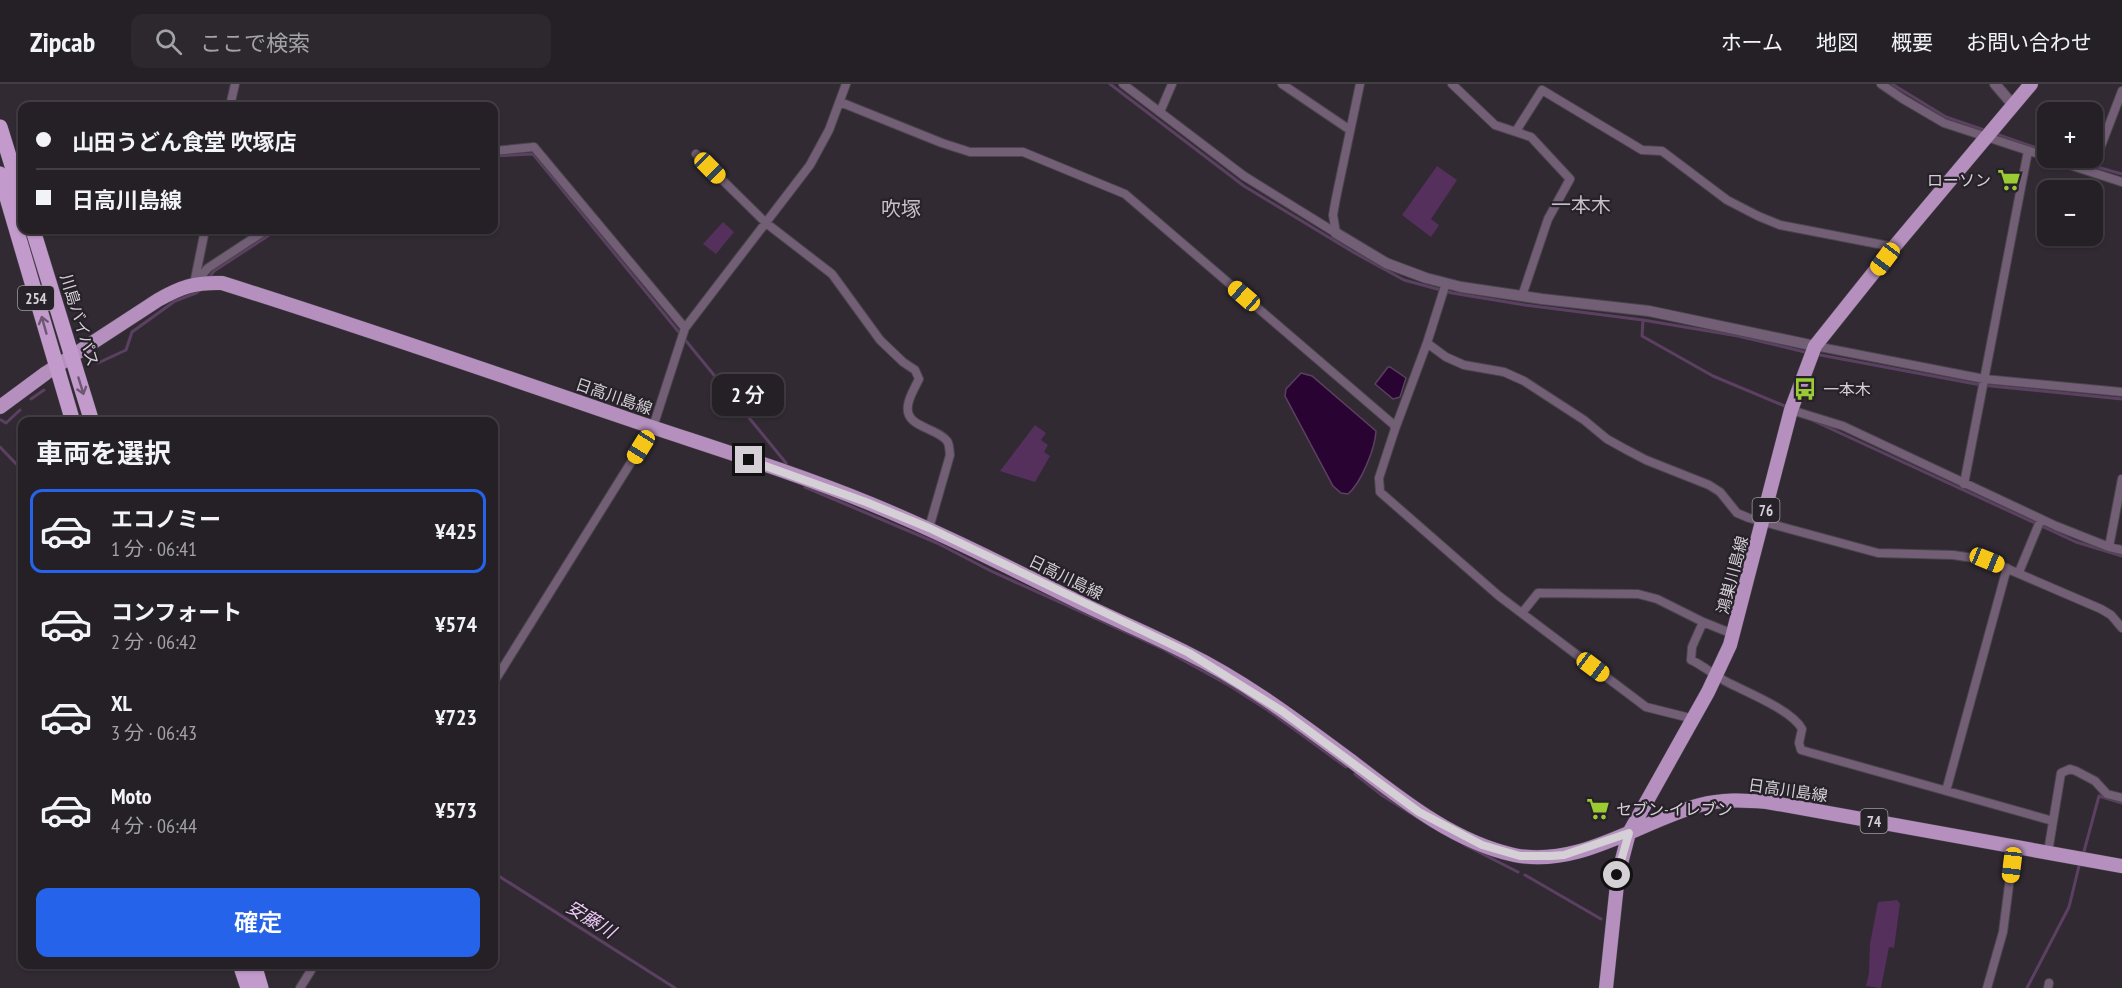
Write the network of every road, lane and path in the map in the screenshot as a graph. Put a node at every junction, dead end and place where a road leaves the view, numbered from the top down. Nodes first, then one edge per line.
1 (235, 84) edge
2 (846, 84) edge
3 (1123, 84) edge
4 (1172, 84) edge
5 (1282, 84) edge
6 (1360, 84) edge
7 (1452, 84) edge
8 (1881, 84) edge
9 (1995, 84) edge
10 (2031, 84) edge
11 (2122, 91) edge
12 (231, 102) edge
13 (840, 102) junction
14 (2013, 105) junction
15 (1160, 112) junction
16 (0, 127) edge
17 (1350, 130) junction
18 (1516, 131) junction
19 (1987, 136) junction
20 (498, 151) edge
21 (2028, 151) junction
22 (696, 154) dead end
23 (2037, 154) edge
24 (2079, 168) edge
25 (2091, 172) junction
26 (0, 174) edge
27 (2122, 182) edge
28 (18, 185) edge
29 (766, 223) junction
30 (1336, 233) junction
31 (34, 234) edge
32 (205, 234) edge
33 (260, 234) edge
34 (1894, 247) junction
35 (1446, 283) junction
36 (194, 284) junction
37 (1522, 296) junction
38 (685, 328) junction
39 (1427, 343) junction
40 (1815, 346) junction
41 (73, 357) junction
42 (56, 366) junction
43 (1984, 379) junction
44 (2122, 392) edge
45 (0, 407) edge
46 (1791, 410) junction
47 (71, 417) edge
48 (91, 417) edge
49 (653, 427) junction
50 (1395, 429) junction
51 (2122, 480) edge
52 (1964, 484) junction
53 (2041, 519) junction
54 (1764, 520) junction
55 (929, 528) junction
56 (2109, 547) junction
57 (2122, 550) edge
58 (2007, 568) junction
59 (2019, 572) junction
60 (1522, 613) junction
61 (1702, 622) junction
62 (2122, 628) edge
63 (1733, 634) junction
64 (1717, 675) junction
65 (498, 676) edge
66 (1694, 719) junction
67 (1946, 791) junction
68 (2122, 798) edge
69 (2054, 821) junction
70 (1629, 833) junction
71 (2014, 846) junction
72 (2048, 852) junction
73 (2122, 866) edge
74 (242, 969) edge
75 (255, 969) edge
76 (312, 969) edge
77 (248, 988) edge
78 (261, 988) edge
79 (300, 988) edge
80 (1606, 988) edge
81 (1987, 988) edge

1 - 12 street
2 - 13 street
3 - 15 street
4 - 15 street
5 - 17 street
6 - 17 street
7 - 18 street
8 - 19 street
9 - 14 street
10 - 14 main road, 鴻巣川島線 / 76
11 - 25 street
13 - 29 street
13 - 50 street
14 - 19 main road, 鴻巣川島線 / 76
15 - 30 street
16 - 28 highway
17 - 30 street
18 - 34 street
18 - 37 street
19 - 21 street
19 - 34 main road, 鴻巣川島線 / 76
20 - 38 street
21 - 23 street
21 - 43 street
22 - 29 street
24 - 25 street
25 - 27 street
42 -> 26 highway, 254
29 - 38 street
29 - 55 street
30 - 35 street
31 - 41 highway, 川島バイパス / 254
32 - 36 street
33 - 36 street
34 - 40 main road, 鴻巣川島線 / 76
35 - 37 street
35 - 39 street
36 - 41 main road, 日高川島線 / 74
36 - 49 main road, 日高川島線 / 74
37 - 40 street
38 - 49 street
39 - 50 street
39 - 54 street
40 - 43 street
40 - 46 main road, 鴻巣川島線 / 76
41 - 42 main road, 日高川島線 / 74
41 -> 48 highway, 川島バイパス / 254
42 - 45 main road, 日高川島線 / 74
42 - 47 highway, 254
43 - 44 street
43 - 52 street
46 - 52 street
46 - 54 main road, 鴻巣川島線 / 76
49 - 55 main road, 日高川島線 / 74
49 - 65 street
50 - 60 street
51 - 56 street
52 - 53 street
53 - 56 street
53 - 59 street
54 - 58 street
54 - 63 main road, 鴻巣川島線 / 76
55 - 70 main road, 日高川島線 / 74
56 - 57 street
58 - 59 street
58 - 67 street
59 - 62 street
60 - 61 street
60 - 66 street
61 - 63 street
61 - 64 street
63 - 64 main road, 鴻巣川島線 / 76
64 - 66 main road, 鴻巣川島線 / 76
64 - 67 street
66 - 70 main road, 鴻巣川島線 / 76
67 - 69 street
68 - 69 street
69 - 72 street
70 - 71 main road, 日高川島線 / 74
70 - 80 main road, 鴻巣川島線 / 76
71 - 72 main road, 日高川島線 / 74
71 - 81 street
72 - 73 main road, 日高川島線 / 74
74 - 77 highway
75 - 78 highway
76 - 79 street

